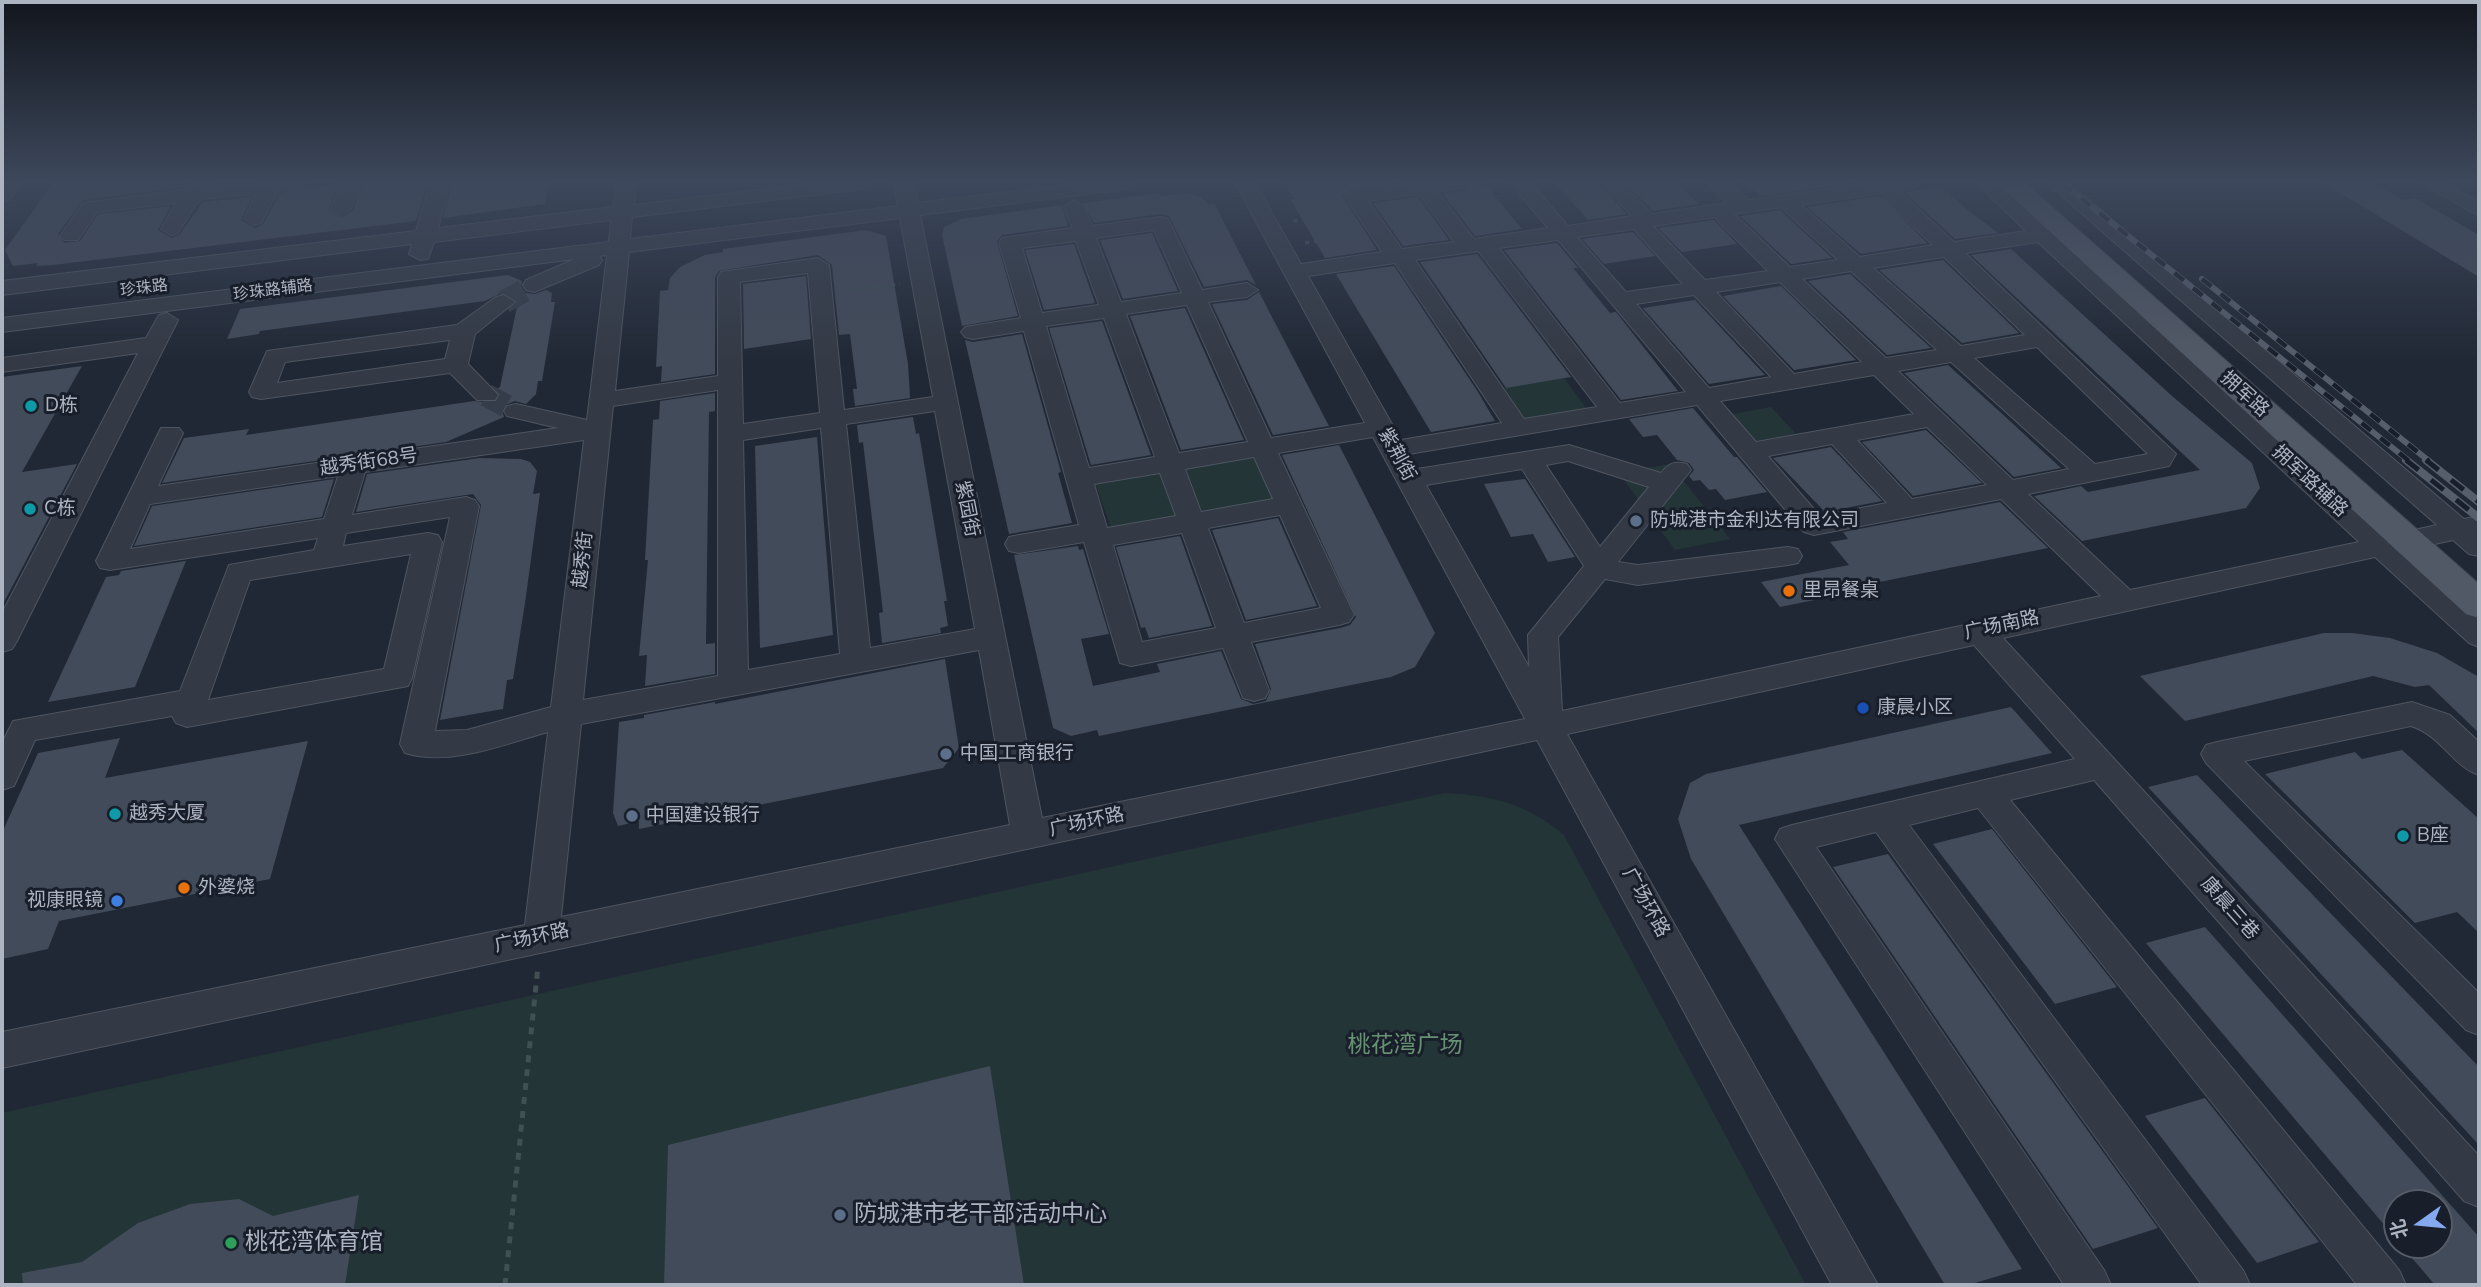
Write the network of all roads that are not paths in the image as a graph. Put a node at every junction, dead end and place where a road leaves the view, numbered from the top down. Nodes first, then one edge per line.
1 (446, 243) edge
2 (530, 243) edge
3 (599, 243) edge
4 (619, 243) edge
5 (915, 243) edge
6 (1010, 243) edge
7 (1088, 243) edge
8 (1170, 243) edge
9 (1278, 243) edge
10 (1389, 243) edge
11 (1474, 243) edge
12 (1507, 243) edge
13 (1572, 243) edge
14 (1661, 243) edge
15 (1759, 243) edge
16 (1832, 243) edge
17 (1944, 243) edge
18 (1988, 243) edge
19 (2053, 243) edge
20 (2083, 243) edge
21 (2103, 243) edge
22 (2122, 243) edge
23 (422, 245) junction
24 (1478, 247) junction
25 (1949, 249) junction
26 (1400, 258) junction
27 (1856, 264) junction
28 (1294, 271) junction
29 (1785, 275) junction
30 (534, 285) tunnel mouth
31 (2, 288) edge
32 (1700, 288) junction
33 (1247, 290) dead end
34 (1195, 298) junction
35 (1620, 300) junction
36 (504, 302) tunnel mouth
37 (2, 306) edge
38 (1113, 310) junction
39 (167, 320) dead end
40 (1033, 322) junction
41 (2, 325) edge
42 (464, 331) junction
43 (973, 332) dead end
44 (2042, 339) junction
45 (154, 345) junction
46 (1956, 354) junction
47 (2, 365) edge
48 (456, 365) junction
49 (1881, 367) junction
50 (730, 381) junction
51 (1789, 382) junction
52 (485, 395) tunnel mouth
53 (1703, 397) junction
54 (602, 400) junction
55 (946, 402) junction
56 (516, 411) tunnel mouth
57 (1614, 412) junction
58 (1934, 418) junction
59 (833, 419) junction
60 (1518, 428) junction
61 (598, 430) junction
62 (170, 433) dead end
63 (731, 434) junction
64 (1838, 435) junction
65 (1387, 439) junction
66 (1263, 447) junction
67 (1750, 451) junction
68 (1529, 459) junction
69 (1170, 463) junction
70 (354, 466) junction
71 (2089, 473) junction
72 (1079, 478) junction
73 (1410, 479) junction
74 (2007, 489) junction
75 (140, 497) junction
76 (1289, 505) junction
77 (1908, 509) junction
78 (1192, 522) junction
79 (335, 526) junction
80 (1096, 535) junction
81 (2438, 537) edge
82 (1019, 544) dead end
83 (1788, 556) dead end
84 (325, 558) junction
85 (1599, 568) junction
86 (2479, 576) edge
87 (2122, 600) junction
88 (2479, 605) edge
89 (1979, 631) junction
90 (1233, 635) junction
91 (2479, 636) edge
92 (991, 637) junction
93 (2, 641) edge
94 (856, 661) junction
95 (733, 684) junction
96 (1254, 690) dead end
97 (192, 701) junction
98 (566, 715) junction
99 (1548, 726) junction
100 (2479, 762) edge
101 (2101, 766) junction
102 (2, 778) edge
103 (1985, 793) junction
104 (1884, 817) junction
105 (1029, 835) junction
106 (541, 937) junction
107 (2479, 1018) edge
108 (2, 1050) edge
109 (2479, 1186) edge
110 (1856, 1285) edge
111 (2089, 1285) edge
112 (2228, 1285) edge
113 (2384, 1285) edge

1 - 23 street, 珍珠路
2 - 41 street, 珍珠路辅路
3 - 30 street
4 - 54 street, 越秀街
5 - 55 street, 紫园街
6 - 40 street
7 - 38 street
8 - 34 street
9 - 28 street, 紫荆街
10 - 26 street
11 - 24 street
12 - 24 street
13 - 35 street
14 - 32 street
15 - 29 street
16 - 27 street
17 - 25 street
18 - 25 street
19 - 81 street, 拥军路辅路
20 - 81 main road, 拥军路
21 - 81 main road, 拥军路
22 - 81 street, 拥军路辅路
23 - 31 street, 珍珠路辅路
23 - 37 street, 珍珠路
24 - 26 street
24 - 57 street
25 - 27 street
25 - 44 street
26 - 28 street
26 - 60 street
27 - 29 street
27 - 46 street
28 - 65 street, 紫荆街
29 - 32 street
29 - 49 street
32 - 35 street
32 - 51 street
33 - 34 street
34 - 38 street
34 - 66 street
35 - 53 street
36 - 42 street
38 - 40 street
38 - 69 street
39 - 45 street
40 - 43 street
40 - 72 street
42 - 48 street
42 - 48 street
44 - 46 street
44 - 71 street
45 - 47 street
45 - 93 street
46 - 49 street
46 - 71 street
48 - 52 street
49 - 51 street
49 - 58 street
50 - 54 street
50 - 59 street
50 - 63 street
51 - 53 street
53 - 57 street
53 - 67 street
54 - 61 street, 越秀街
55 - 59 street
55 - 92 street, 紫园街
56 - 61 street
57 - 60 street
58 - 64 street
58 - 74 street
59 - 63 street
59 - 94 street
60 - 65 street
61 - 70 street, 越秀街68号
61 - 98 street, 越秀街
62 - 75 street
63 - 95 street
64 - 67 street
64 - 77 street
65 - 66 street
65 - 73 street, 紫荆街
66 - 69 street
66 - 76 street
67 - 77 street
68 - 73 street
68 - 85 street
68 - 85 street
69 - 72 street
69 - 78 street
70 - 75 street, 越秀街68号
70 - 79 street
71 - 74 street
72 - 80 street
73 - 99 street, 紫荆街
74 - 77 street
74 - 87 street
75 - 79 street
76 - 78 street
76 - 90 street
78 - 80 street
78 - 90 street
79 - 84 street
79 - 98 street
80 - 82 street
80 - 90 street
81 - 86 main road, 拥军路
81 - 87 street, 广场南路
81 - 88 main road, 拥军路
81 - 91 street, 拥军路辅路
83 - 85 street
84 - 97 street
84 - 97 street
85 - 99 street
87 - 89 street, 广场南路
89 - 99 street, 广场南路
89 - 101 street, 康晨三巷
90 - 96 street
92 - 94 street
92 - 105 street, 紫园街
94 - 95 street
95 - 98 street
97 - 102 street
98 - 106 street, 越秀街
99 - 105 street, 广场环路
99 - 110 street, 广场环路
100 - 107 street
101 - 103 street
101 - 109 street, 康晨三巷
103 - 104 street
103 - 113 street
104 - 111 street
104 - 112 street
105 - 106 street, 广场环路
106 - 108 street, 广场环路

